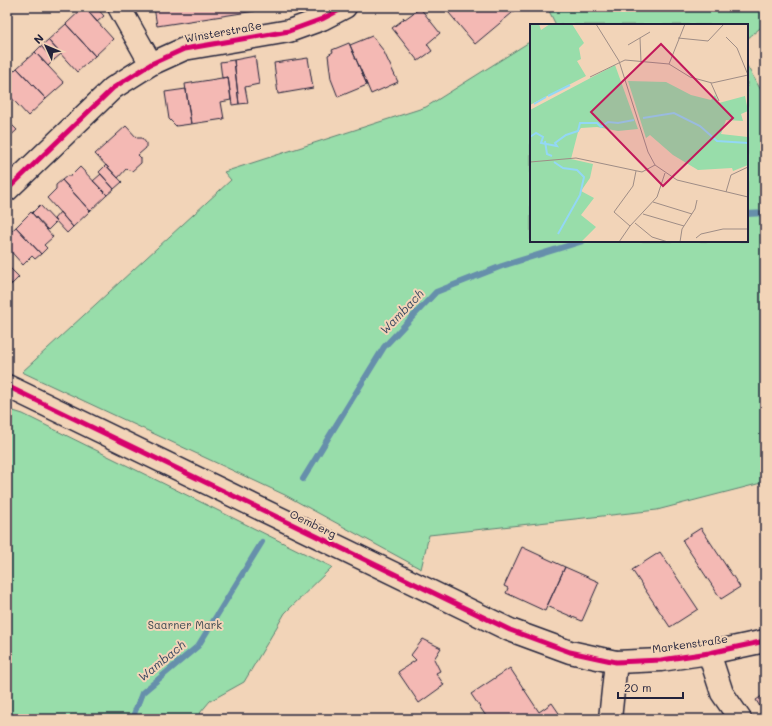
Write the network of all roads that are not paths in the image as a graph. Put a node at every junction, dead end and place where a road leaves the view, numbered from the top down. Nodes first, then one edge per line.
1 (119, 7) edge
2 (345, 7) edge
3 (151, 64) junction
4 (7, 190) edge
5 (7, 386) edge
6 (765, 641) edge
7 (709, 653) junction
8 (616, 662) junction
9 (610, 719) edge
10 (740, 719) edge

1 - 3 street
2 - 3 street, Winsterstraße
3 - 4 street, Winsterstraße
5 - 8 street, Oemberg
6 - 7 street, Markenstraße
7 - 8 street, Markenstraße
7 - 10 street
8 - 9 street

